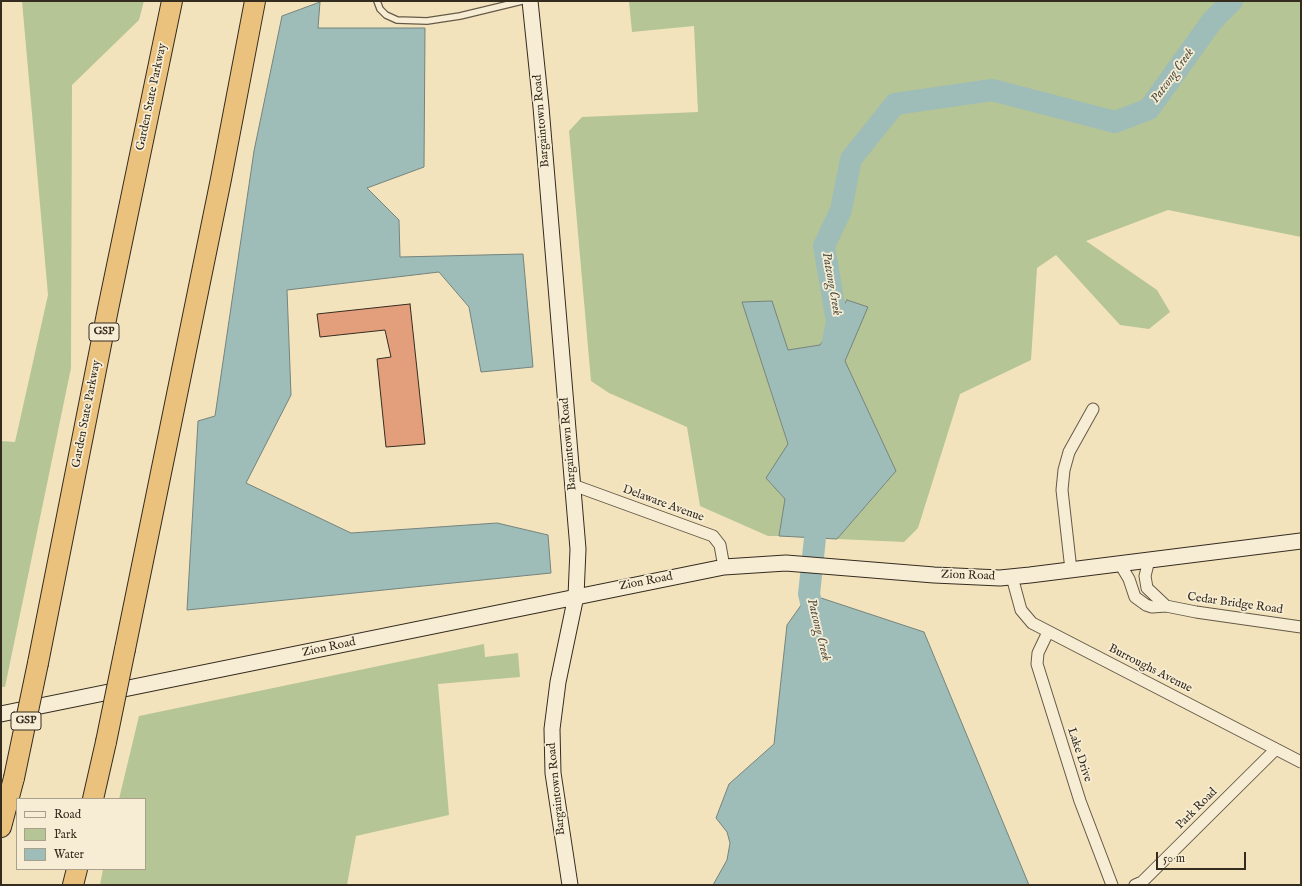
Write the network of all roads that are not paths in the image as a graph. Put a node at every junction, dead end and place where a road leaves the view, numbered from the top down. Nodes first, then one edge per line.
1 (172, 1) edge
2 (255, 1) edge
3 (377, 1) edge
4 (522, 1) edge
5 (530, 1) edge
6 (1093, 410) dead end
7 (573, 485) junction
8 (1301, 541) edge
9 (1149, 560) junction
10 (1120, 564) junction
11 (724, 567) junction
12 (1071, 570) junction
13 (1012, 577) junction
14 (576, 596) junction
15 (1166, 606) junction
16 (1301, 627) edge
17 (1048, 632) junction
18 (1, 714) edge
19 (1276, 749) junction
20 (1301, 762) edge
21 (93, 798) edge
22 (1, 827) edge
23 (78, 870) edge
24 (73, 885) edge
25 (570, 885) edge
26 (1112, 885) edge
27 (1135, 885) edge

1 - 22 highway, Garden State Parkway / GSP, bridge
2 - 21 highway, bridge
3 - 4 lane
5 - 7 street, Bargaintown Road
6 - 12 street
7 - 11 street, Delaware Avenue
7 - 14 street, Bargaintown Road
8 - 9 street, Zion Road
9 - 10 street, Zion Road
9 - 15 street
10 - 12 street, Zion Road
10 - 15 street, Cedar Bridge Road
11 - 13 street, Zion Road
11 - 14 street, Zion Road
12 - 13 street, Zion Road
13 - 17 street, Burroughs Avenue
14 - 18 street, Zion Road
14 - 25 street, Bargaintown Road
15 - 16 street, Cedar Bridge Road
17 - 19 street, Burroughs Avenue
17 - 26 street, Lake Drive
19 - 20 street, Burroughs Avenue
19 - 27 street, Park Road
23 - 24 highway

